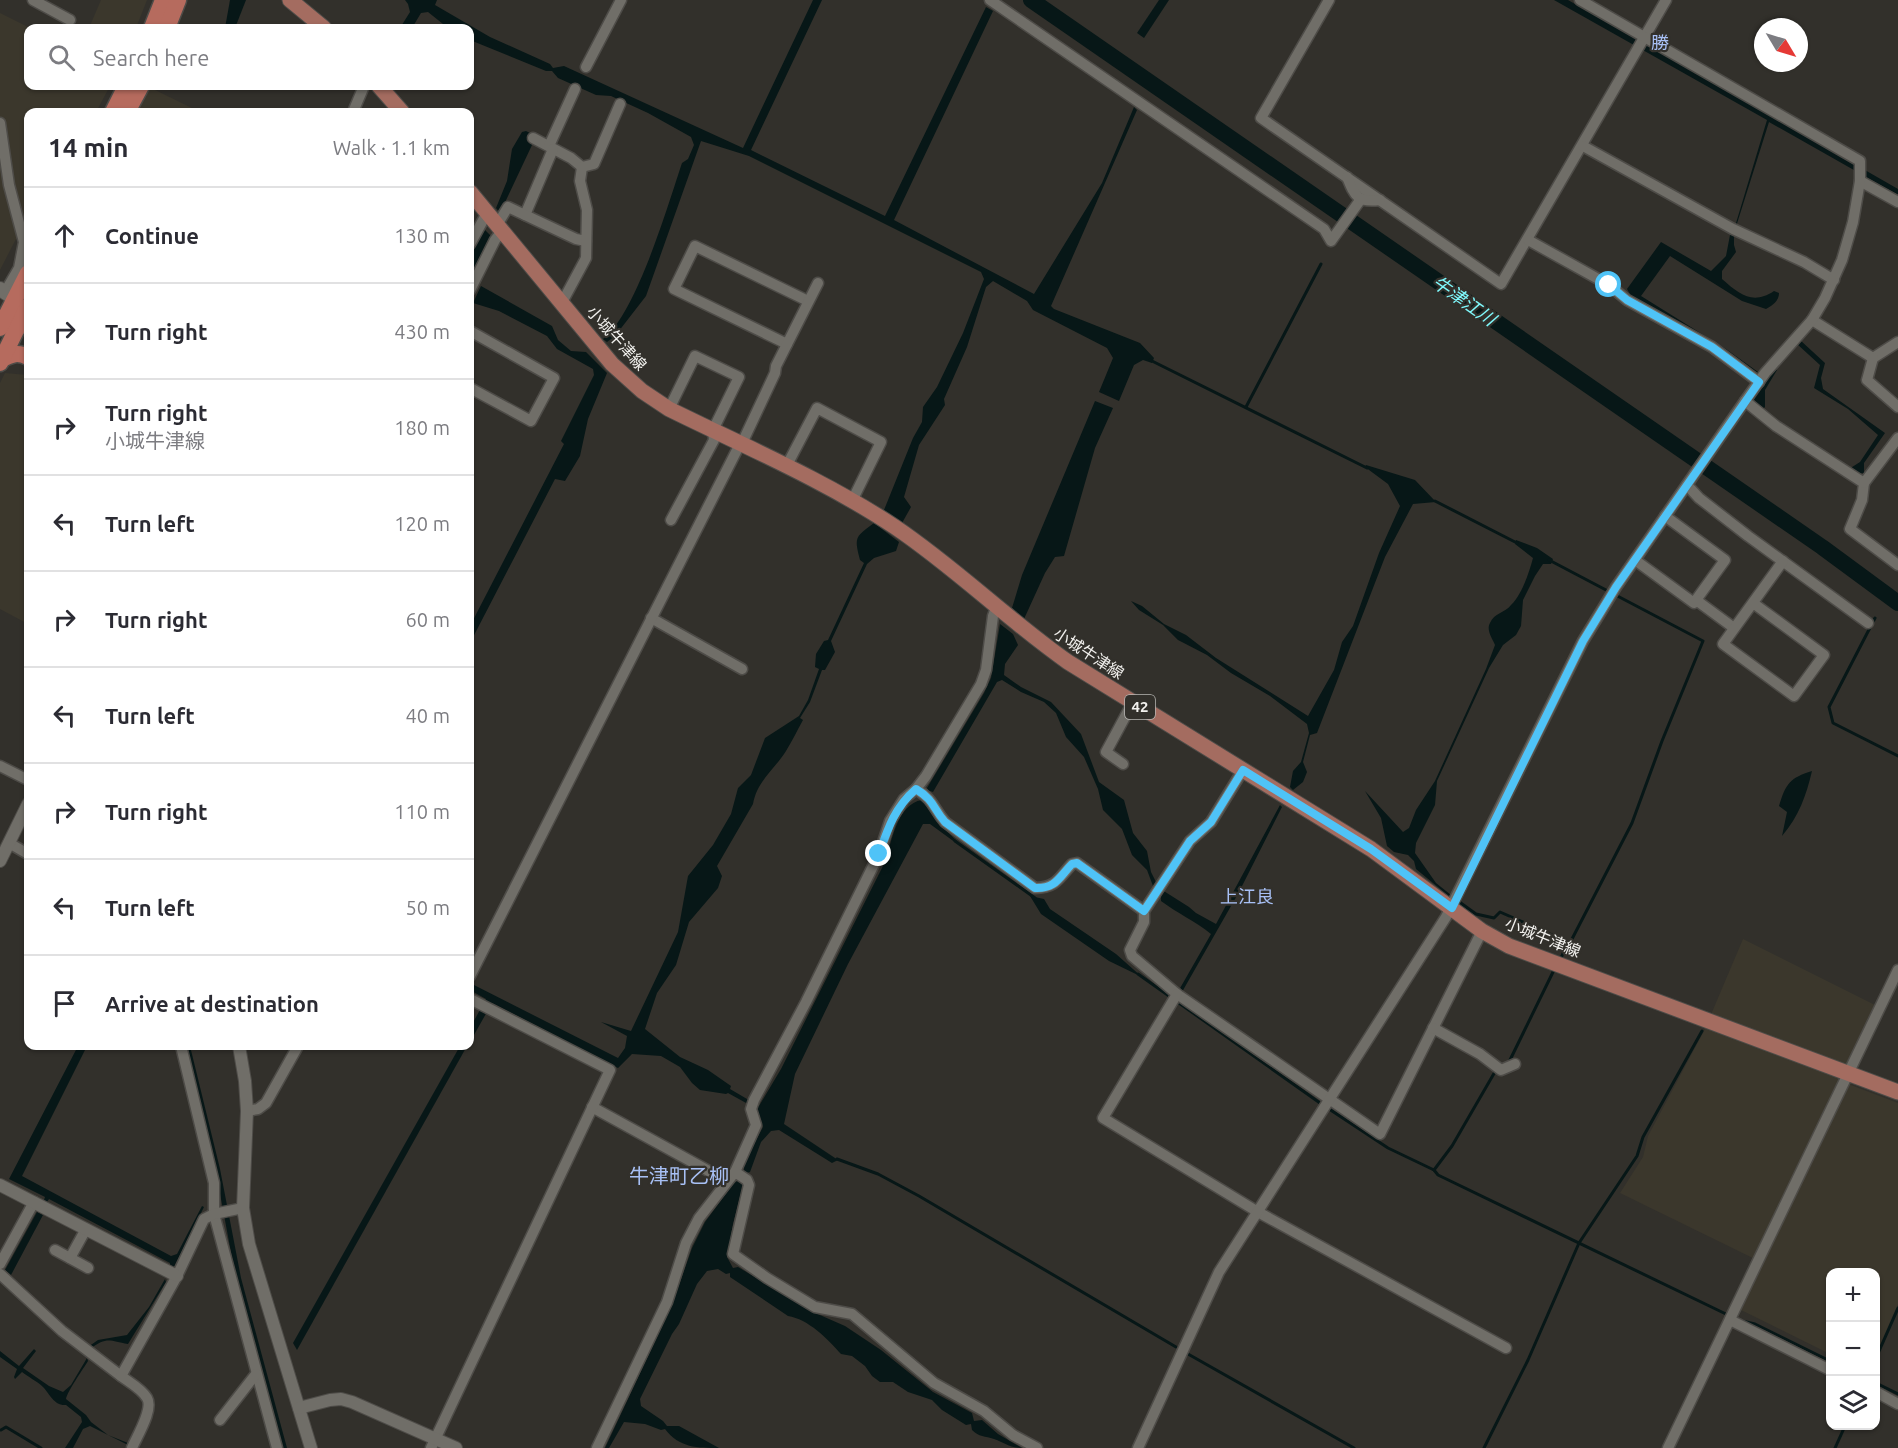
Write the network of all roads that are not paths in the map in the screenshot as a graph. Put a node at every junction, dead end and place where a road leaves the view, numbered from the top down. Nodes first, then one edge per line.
1 (33, 0) edge
2 (163, 0) edge
3 (178, 0) edge
4 (290, 0) edge
5 (621, 0) edge
6 (990, 0) edge
7 (1329, 0) edge
8 (1580, 0) edge
9 (1666, 0) edge
10 (70, 20) dead end
11 (154, 24) edge
12 (169, 24) edge
13 (319, 24) edge
14 (1645, 37) junction
15 (586, 67) dead end
16 (575, 89) dead end
17 (124, 90) edge
18 (139, 90) edge
19 (362, 90) edge
20 (383, 90) edge
21 (620, 104) dead end
22 (115, 108) edge
23 (129, 108) edge
24 (355, 108) edge
25 (398, 108) edge
26 (0, 123) edge
27 (533, 138) dead end
28 (1583, 146) junction
29 (551, 147) junction
30 (582, 167) junction
31 (1860, 174) junction
32 (1347, 177) junction
33 (474, 197) edge
34 (1361, 199) junction
35 (1380, 200) junction
36 (1898, 201) edge
37 (487, 213) junction
38 (525, 215) junction
39 (500, 228) junction
40 (474, 237) edge
41 (1528, 240) junction
42 (585, 241) junction
43 (1834, 280) junction
44 (474, 282) edge
45 (818, 283) dead end
46 (24, 285) edge
47 (561, 302) junction
48 (808, 302) junction
49 (17, 305) edge
50 (1812, 320) junction
51 (0, 328) edge
52 (474, 333) edge
53 (1898, 342) edge
54 (787, 344) junction
55 (24, 355) edge
56 (1874, 358) junction
57 (1, 361) edge
58 (1762, 377) junction
59 (474, 390) edge
60 (1745, 401) junction
61 (1898, 407) edge
62 (669, 409) junction
63 (713, 430) junction
64 (1898, 438) edge
65 (740, 444) junction
66 (786, 467) junction
67 (1864, 483) junction
68 (1687, 485) junction
69 (852, 501) junction
70 (1665, 516) junction
71 (671, 520) dead end
72 (1635, 560) junction
73 (1783, 561) junction
74 (1898, 565) edge
75 (1696, 600) junction
76 (1753, 603) junction
77 (996, 608) junction
78 (651, 618) junction
79 (1868, 622) dead end
80 (1734, 628) junction
81 (742, 669) dead end
82 (1133, 702) junction
83 (1123, 764) dead end
84 (0, 766) edge
85 (1243, 770) junction
86 (24, 778) edge
87 (923, 793) junction
88 (24, 812) edge
89 (9, 843) junction
90 (24, 852) edge
91 (0, 861) edge
92 (1455, 902) junction
93 (1144, 911) junction
94 (1482, 931) junction
95 (474, 968) edge
96 (1898, 970) edge
97 (1177, 994) junction
98 (474, 1001) edge
99 (1433, 1028) junction
100 (182, 1050) edge
101 (240, 1050) edge
102 (296, 1050) edge
103 (1515, 1064) dead end
104 (1848, 1073) junction
105 (1898, 1092) edge
106 (1326, 1104) junction
107 (592, 1107) junction
108 (247, 1111) junction
109 (740, 1175) junction
110 (727, 1181) junction
111 (0, 1185) edge
112 (34, 1202) junction
113 (227, 1211) junction
114 (1258, 1212) junction
115 (86, 1229) junction
116 (55, 1250) dead end
117 (70, 1258) junction
118 (0, 1264) edge
119 (88, 1268) dead end
120 (0, 1274) edge
121 (177, 1276) junction
122 (1732, 1316) junction
123 (1506, 1348) dead end
124 (1826, 1368) edge
125 (256, 1374) junction
126 (121, 1376) junction
127 (1880, 1395) edge
128 (1898, 1404) edge
129 (299, 1408) junction
130 (220, 1420) dead end
131 (433, 1444) edge
132 (132, 1448) edge
133 (277, 1448) edge
134 (311, 1448) edge
135 (456, 1448) edge
136 (597, 1448) edge
137 (1037, 1448) edge
138 (1138, 1448) edge
139 (1668, 1448) edge

1 - 10 street
2 - 11 highway
3 - 12 highway
4 - 13 main road
5 - 15 street
6 - 34 street
7 - 32 street
8 - 14 street
9 - 14 street
14 - 28 street
14 - 31 street
16 - 29 street
17 - 22 highway
18 - 23 highway
19 - 24 street
20 - 25 main road
21 - 30 street
26 - 49 street
27 - 29 street
28 - 41 street
28 - 43 street
29 - 30 street
29 - 38 street
30 - 42 street
31 - 36 street
31 - 43 street
32 - 34 street
32 - 35 street
33 - 37 main road, 小城牛津線 / 42
34 - 35 street
35 - 41 street
37 - 39 main road, 小城牛津線 / 42
37 - 40 street
38 - 39 street
38 - 42 street
39 - 44 street
39 - 47 main road, 小城牛津線 / 42
41 - 58 street
42 - 47 street
43 - 50 street
45 - 48 street
46 - 49 highway
47 - 62 main road, 小城牛津線 / 42
48 - 54 street
48 - 54 street
49 - 51 highway
49 - 57 highway
50 - 56 street
50 - 58 street
52 - 59 street
53 - 56 street
54 - 65 street
55 - 57 highway
56 - 61 street
58 - 60 street
60 - 67 street
60 - 68 street
62 - 63 main road, 小城牛津線 / 42
62 - 63 street
63 - 65 main road, 小城牛津線 / 42
63 - 71 street
64 - 67 street
65 - 66 main road, 小城牛津線 / 42
65 - 78 street
66 - 69 main road, 小城牛津線 / 42
66 - 69 street
67 - 74 street
68 - 70 street
68 - 73 street
69 - 77 main road, 小城牛津線 / 42
70 - 72 street
70 - 75 street
72 - 75 street
72 - 92 street
73 - 76 street
73 - 79 street
75 - 80 street
76 - 80 street
76 - 80 street
77 - 82 main road, 小城牛津線 / 42
77 - 87 street
78 - 81 street
78 - 95 street
82 - 83 street
82 - 85 main road, 小城牛津線 / 42
84 - 86 street
85 - 92 main road, 小城牛津線 / 42
85 - 93 street
87 - 93 street
87 - 109 street
88 - 89 street
89 - 90 street
89 - 91 street
92 - 94 main road, 小城牛津線 / 42
92 - 106 street
93 - 97 street
94 - 99 street
94 - 104 main road, 小城牛津線 / 42
96 - 104 street
97 - 106 street
97 - 114 street
98 - 107 street
99 - 103 street
99 - 106 street
100 - 113 street
101 - 108 street
102 - 108 street
104 - 105 main road, 小城牛津線 / 42
104 - 122 street
106 - 114 street
107 - 110 street
107 - 131 street
108 - 113 street
109 - 110 street
109 - 137 street
110 - 136 street
111 - 112 street
112 - 115 street
112 - 118 street
113 - 121 street
113 - 125 street
113 - 129 street
114 - 123 street
114 - 138 street
115 - 117 street
115 - 121 street
116 - 117 street
117 - 119 street
120 - 126 street
121 - 126 street
122 - 124 street
122 - 139 street
125 - 130 street
125 - 133 street
126 - 132 street
127 - 128 street
129 - 131 street
129 - 134 street
131 - 135 street

